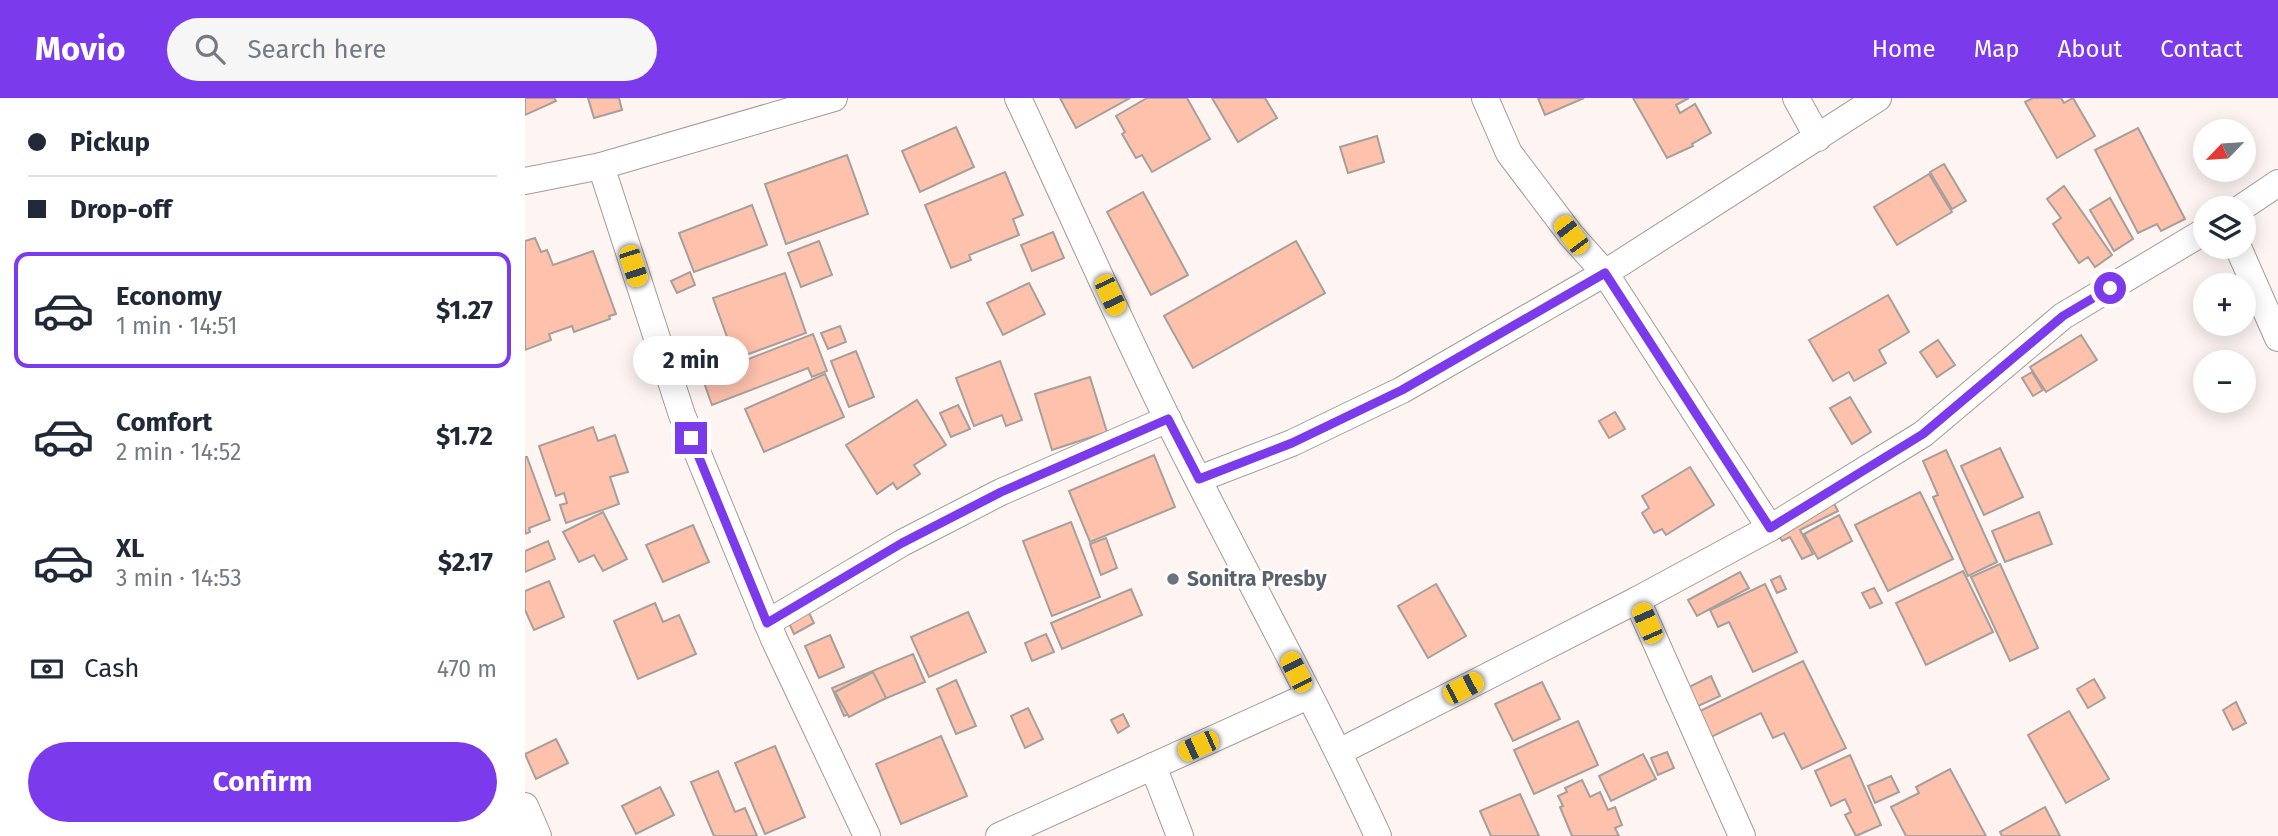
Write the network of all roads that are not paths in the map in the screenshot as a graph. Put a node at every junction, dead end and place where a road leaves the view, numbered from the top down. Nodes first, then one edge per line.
1 (834, 98) edge
2 (1018, 98) edge
3 (1485, 98) edge
4 (1796, 98) edge
5 (1878, 98) edge
6 (1818, 138) junction
7 (601, 166) junction
8 (525, 181) edge
9 (2278, 183) edge
10 (2256, 198) edge
11 (2193, 238) edge
12 (2243, 259) edge
13 (1605, 273) junction
14 (2278, 338) edge
15 (1168, 419) junction
16 (1199, 479) junction
17 (1770, 528) junction
18 (1637, 600) junction
19 (767, 623) junction
20 (1308, 696) junction
21 (1339, 752) junction
22 (1153, 766) junction
23 (525, 806) edge
24 (538, 836) edge
25 (867, 836) edge
26 (999, 836) edge
27 (1180, 836) edge
28 (1378, 836) edge
29 (1742, 836) edge

1 - 7 street
2 - 15 street
3 - 13 street
4 - 6 street
5 - 6 street
6 - 13 street
7 - 8 street
7 - 19 street
9 - 10 street
11 - 17 street
12 - 14 street
13 - 16 street
13 - 17 street
15 - 16 street
15 - 19 street
16 - 20 street
17 - 18 street
18 - 21 street
18 - 29 street
19 - 25 street
20 - 21 street
20 - 22 street
21 - 28 street
22 - 26 street
22 - 27 street
23 - 24 street

